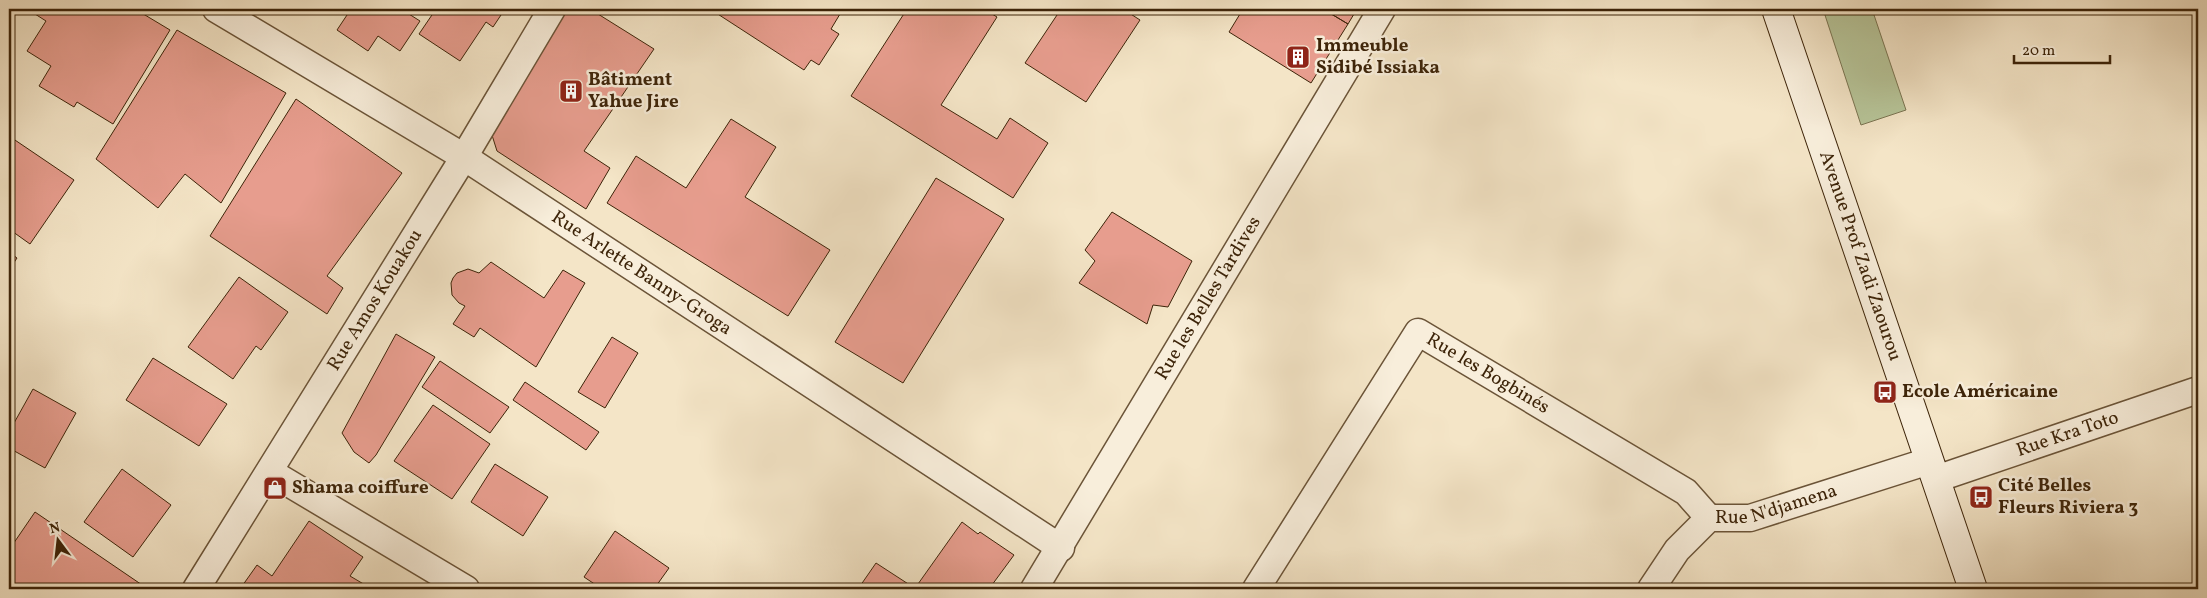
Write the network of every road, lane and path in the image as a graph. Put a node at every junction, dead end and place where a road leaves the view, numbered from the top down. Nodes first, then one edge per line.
1 (216, 9) edge
2 (552, 9) edge
3 (1382, 9) edge
4 (1776, 9) edge
5 (464, 157) junction
6 (2198, 390) edge
7 (1933, 470) junction
8 (270, 472) junction
9 (1709, 518) junction
10 (1061, 548) junction
11 (196, 589) edge
12 (466, 589) edge
13 (1034, 589) edge
14 (1256, 589) edge
15 (1652, 589) edge
16 (1973, 589) edge

1 - 5 street, Rue Arlette Banny-Groga
2 - 5 street, Rue Amos Kouakou
3 - 10 street, Rue les Belles Tardives
4 - 7 main road, Avenue Prof Zadi Zaourou
5 - 8 street, Rue Amos Kouakou
5 - 10 street, Rue Arlette Banny-Groga
6 - 7 street, Rue Kra Toto
7 - 9 street, Rue N'djamena
7 - 16 main road, Avenue Prof Zadi Zaourou
8 - 11 street, Rue Amos Kouakou
8 - 12 street
9 - 14 street, Rue les Bogbinés
9 - 15 street, Rue N'djamena
10 - 13 street, Rue les Belles Tardives

